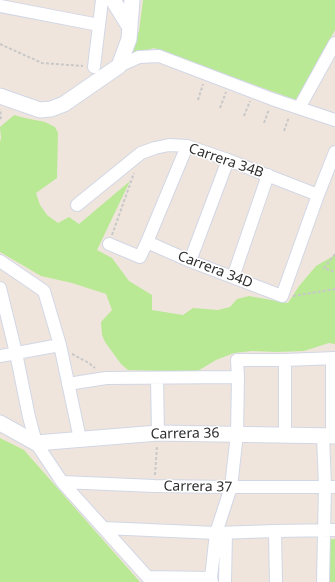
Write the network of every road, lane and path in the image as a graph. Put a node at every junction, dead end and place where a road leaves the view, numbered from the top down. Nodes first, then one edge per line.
1 (102, 0) edge
2 (113, 0) edge
3 (132, 0) edge
4 (0, 6) edge
5 (99, 25) junction
6 (129, 26) junction
7 (335, 43) edge
8 (0, 44) edge
9 (120, 66) junction
10 (94, 67) joint
11 (203, 82) dead end
12 (228, 86) dead end
13 (252, 96) dead end
14 (198, 100) dead end
15 (3, 102) edge
16 (271, 102) dead end
17 (220, 108) dead end
18 (299, 108) junction
19 (244, 116) dead end
20 (289, 116) dead end
21 (0, 119) edge
22 (335, 120) edge
23 (264, 123) dead end
24 (284, 131) dead end
25 (187, 146) junction
26 (335, 152) edge
27 (141, 153) junction
28 (228, 160) junction
29 (268, 175) junction
30 (318, 195) junction
31 (77, 205) dead end
32 (147, 242) junction
33 (109, 244) joint
34 (335, 254) edge
35 (0, 261) edge
36 (190, 261) junction
37 (335, 272) edge
38 (233, 277) junction
39 (0, 288) edge
40 (335, 289) edge
41 (282, 296) junction
42 (60, 345) junction
43 (16, 353) junction
44 (0, 356) edge
45 (333, 358) edge
46 (285, 360) junction
47 (238, 377) junction
48 (106, 378) junction
49 (157, 378) junction
50 (68, 384) junction
51 (0, 423) edge
52 (158, 433) junction
53 (237, 434) junction
54 (284, 435) junction
55 (330, 436) edge
56 (80, 439) junction
57 (36, 443) junction
58 (157, 456) dead end
59 (62, 482) junction
60 (154, 486) junction
61 (330, 486) edge
62 (231, 487) junction
63 (104, 528) junction
64 (329, 530) edge
65 (275, 531) junction
66 (221, 533) junction
67 (150, 580) edge
68 (212, 580) edge
69 (225, 582) edge
70 (276, 582) edge
71 (323, 582) edge

1 - 5 street
2 - 6 street
3 - 6 street
4 - 5 street
5 - 10 street
6 - 9 street
7 - 18 street
8 - 10 path
9 - 15 street
9 - 18 street
11 - 14 path
12 - 17 path
13 - 19 path
15 - 21 path
16 - 23 path
18 - 22 street
20 - 24 path
25 - 27 street, Carrera 34B
25 - 28 street, Carrera 34B
25 - 32 street
26 - 30 street
27 - 31 street, Carrera 34B
27 - 33 path
28 - 29 street, Carrera 34B
28 - 36 street
29 - 30 street, Carrera 34B
29 - 38 street
30 - 41 street
32 - 33 street
32 - 36 street, Carrera 34D
34 - 37 path
35 - 42 street
36 - 38 street, Carrera 34D
38 - 41 street, Carrera 34D
39 - 43 street
40 - 41 path
42 - 43 street
42 - 48 path
42 - 50 street
43 - 44 street
43 - 57 street
45 - 46 street
45 - 55 street
46 - 47 street
46 - 54 street
47 - 49 street
47 - 53 street
48 - 49 street
48 - 50 street
49 - 52 street
50 - 56 street
51 - 57 street
52 - 53 street, Carrera 36
52 - 56 street, Carrera 36
53 - 54 street, Carrera 36
53 - 62 street
54 - 55 street, Carrera 36
55 - 61 street
56 - 57 street, Carrera 36
57 - 59 street
58 - 60 path
59 - 60 street, Carrera 37
59 - 63 street
60 - 62 street, Carrera 37
61 - 62 street, Carrera 37
61 - 64 street
62 - 66 street
63 - 66 street
63 - 67 street
64 - 65 street
64 - 71 street
65 - 66 street
65 - 70 street
66 - 68 street
66 - 69 street
67 - 68 street

